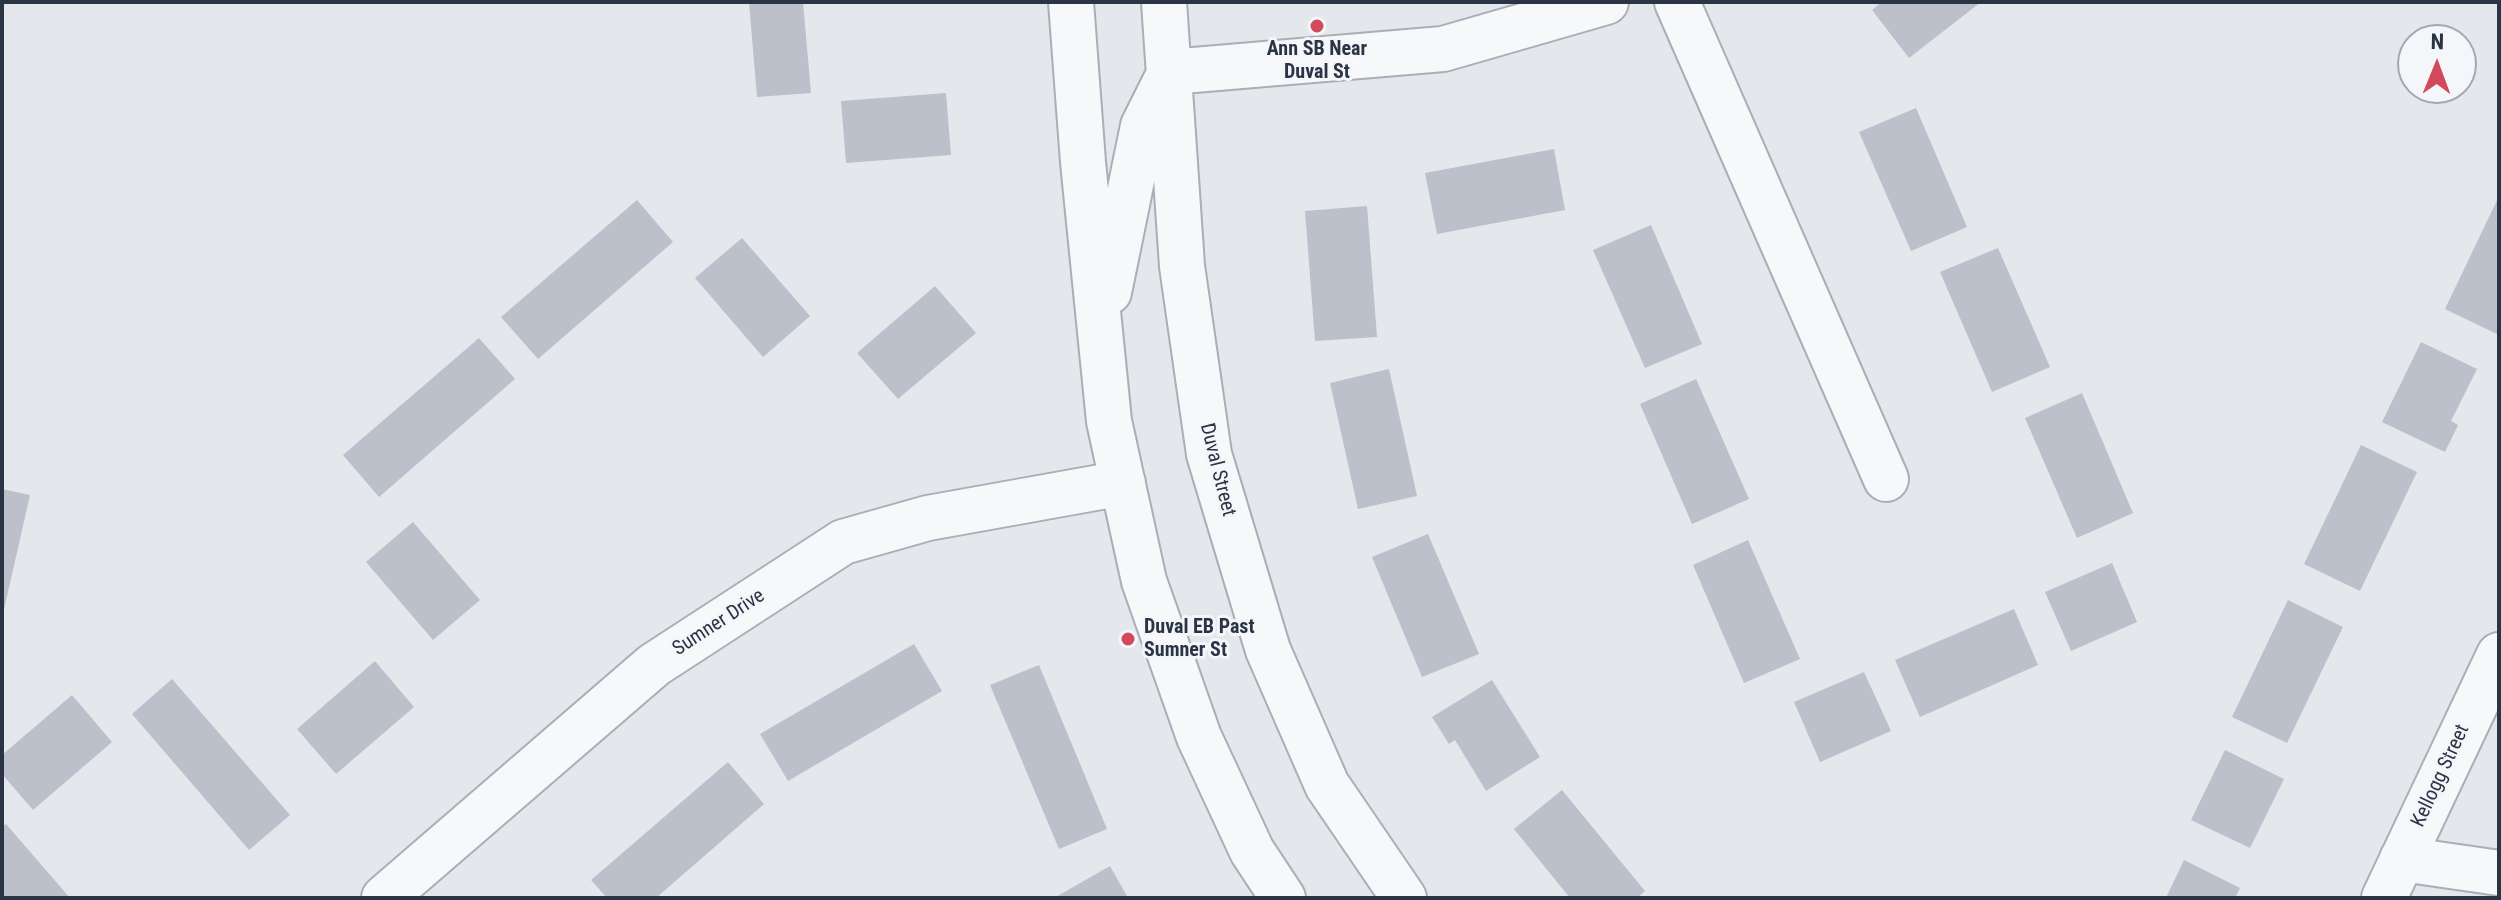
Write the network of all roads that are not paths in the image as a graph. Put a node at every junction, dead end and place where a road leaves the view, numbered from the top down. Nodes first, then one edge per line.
1 (1071, 2) edge
2 (1164, 2) edge
3 (1606, 2) edge
4 (1677, 2) edge
5 (1170, 72) junction
6 (1100, 325) junction
7 (1886, 479) dead end
8 (1123, 483) junction
9 (2499, 655) edge
10 (2499, 873) edge
11 (2393, 879) edge
12 (384, 898) edge
13 (1283, 898) edge
14 (1404, 898) edge

1 - 6 street
2 - 5 street, Duval Street
3 - 5 street
4 - 7 street
5 - 6 street
5 - 14 street, Duval Street
6 - 8 street
8 - 12 street, Sumner Drive
8 - 13 street
9 - 11 street, Kellogg Street
10 - 11 street

